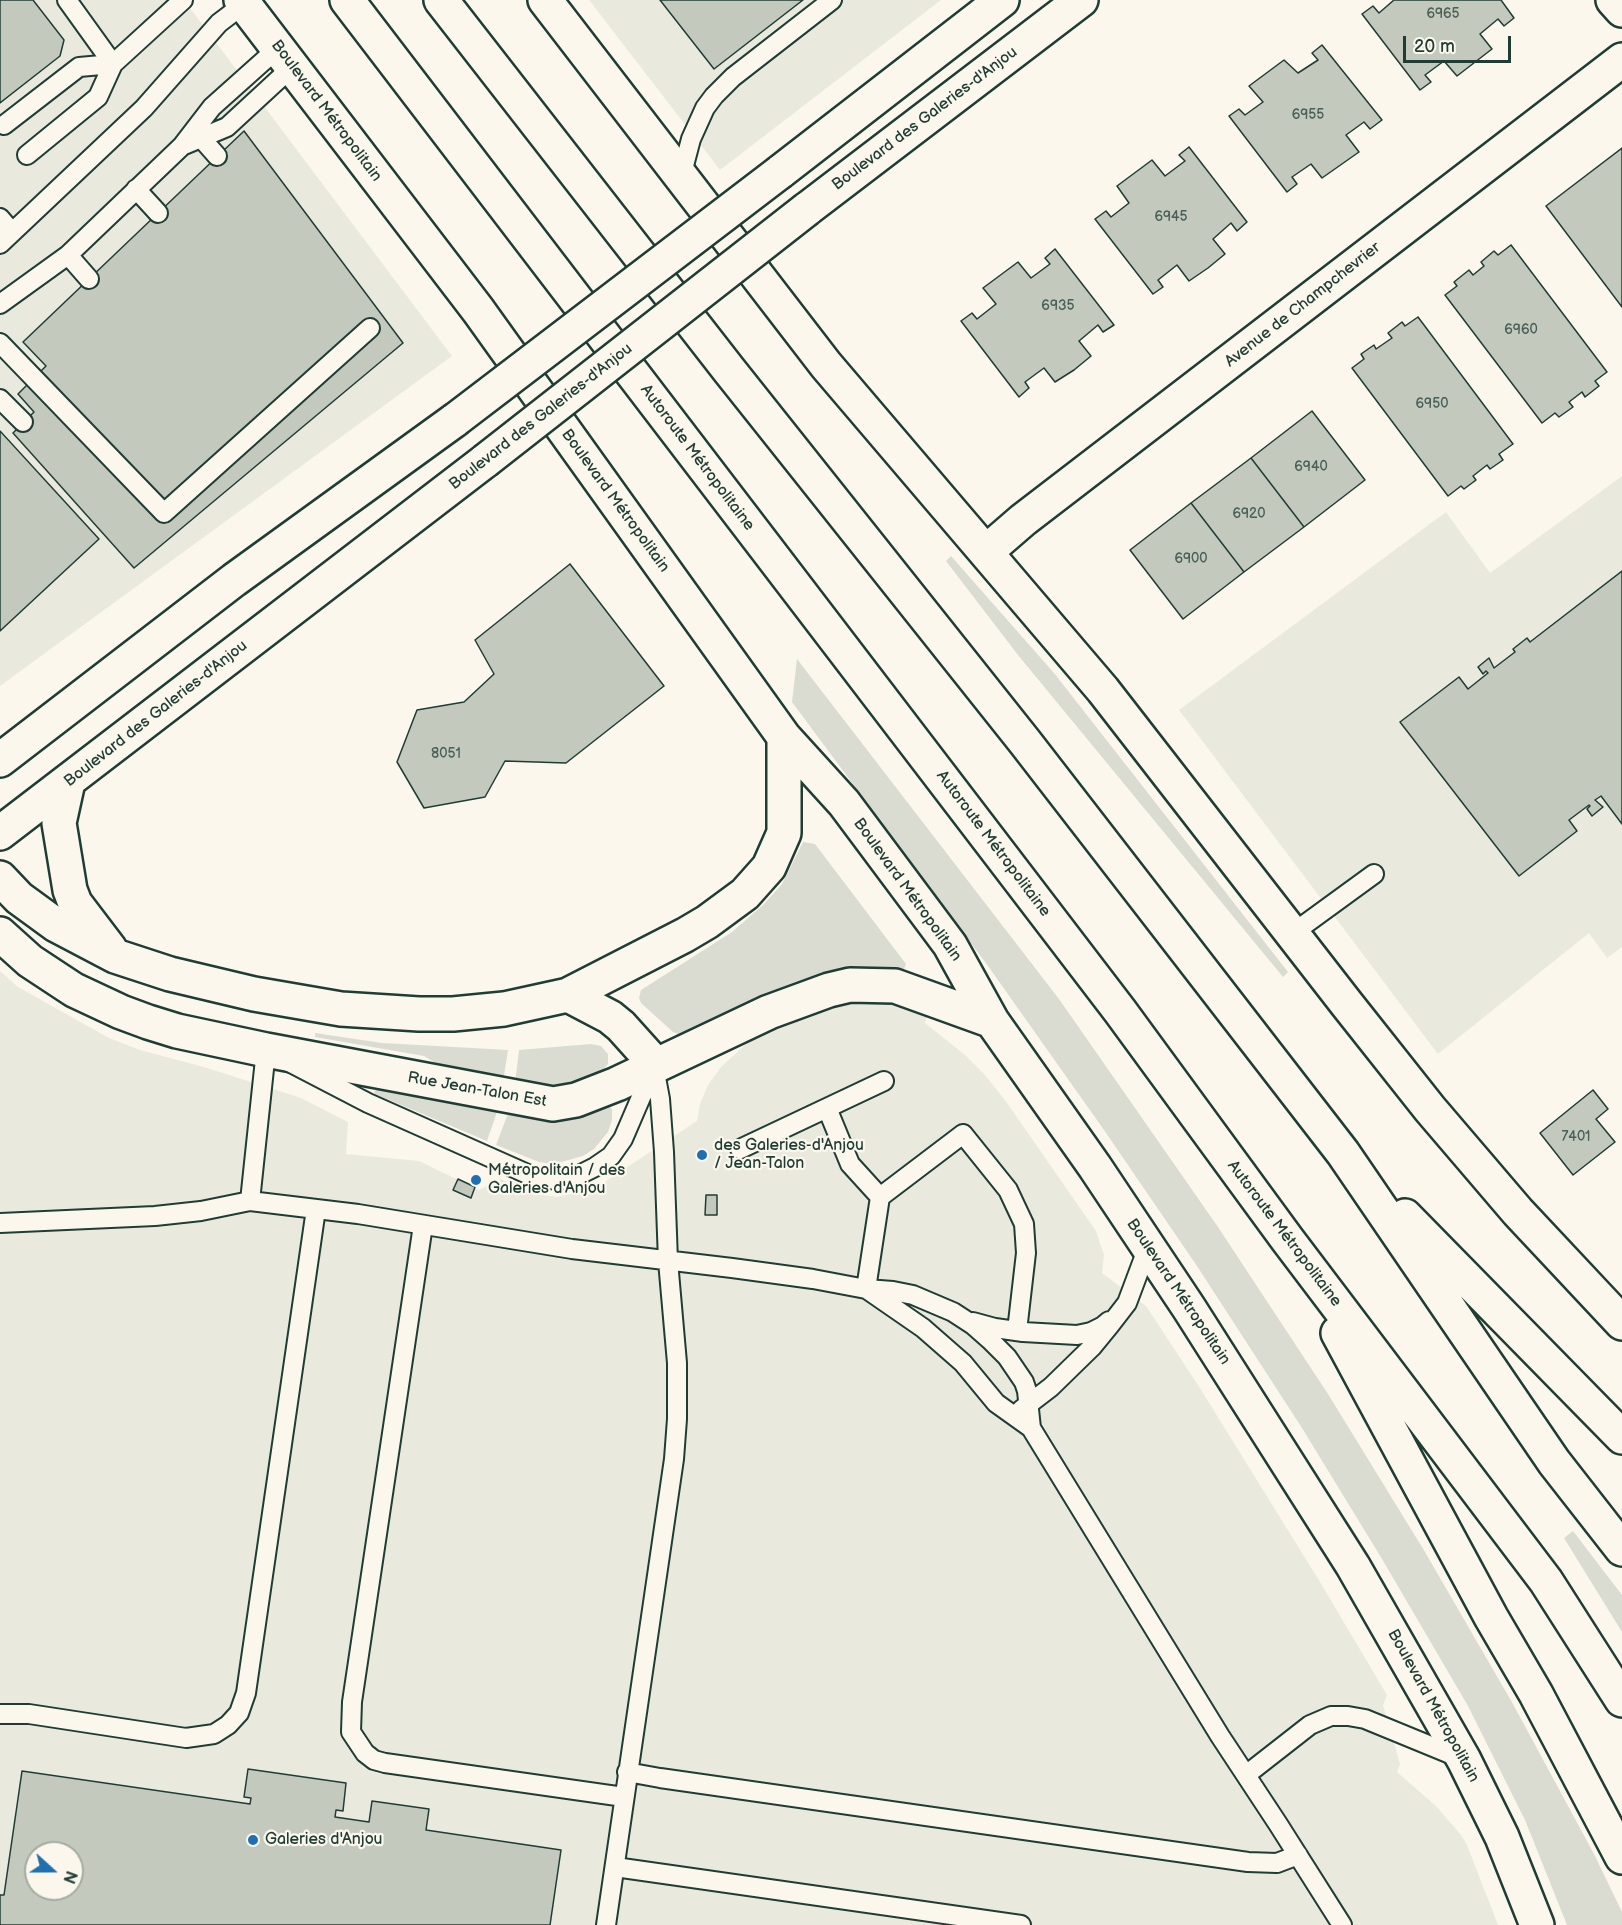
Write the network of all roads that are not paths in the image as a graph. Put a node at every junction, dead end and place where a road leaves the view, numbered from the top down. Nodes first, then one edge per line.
1 (67, 0) edge
2 (183, 0) edge
3 (347, 0) edge
4 (441, 0) edge
5 (545, 0) edge
6 (832, 0) edge
7 (1002, 0) edge
8 (1082, 0) edge
9 (1613, 0) edge
10 (243, 2) edge
11 (1622, 10) edge
12 (285, 57) junction
13 (1622, 60) edge
14 (113, 64) junction
15 (4, 125) dead end
16 (198, 134) junction
17 (27, 156) dead end
18 (217, 156) dead end
19 (681, 177) junction
20 (136, 189) junction
21 (158, 213) dead end
22 (0, 218) edge
23 (6, 238) edge
24 (68, 255) junction
25 (89, 279) dead end
26 (0, 304) edge
27 (370, 328) dead end
28 (0, 343) edge
29 (0, 399) edge
30 (23, 422) dead end
31 (986, 552) junction
32 (784, 737) junction
33 (0, 760) edge
34 (68, 782) junction
35 (0, 833) edge
36 (1374, 874) dead end
37 (0, 878) edge
38 (1293, 933) junction
39 (0, 934) edge
40 (115, 956) junction
41 (568, 995) junction
42 (992, 1021) junction
43 (266, 1050) junction
44 (654, 1067) junction
45 (884, 1081) dead end
46 (827, 1108) junction
47 (740, 1149) dead end
48 (1343, 1153) junction
49 (880, 1197) junction
50 (250, 1201) junction
51 (316, 1209) junction
52 (0, 1223) edge
53 (423, 1225) junction
54 (1287, 1239) junction
55 (1148, 1247) junction
56 (668, 1262) junction
57 (866, 1289) junction
58 (1127, 1303) junction
59 (962, 1318) junction
60 (1622, 1323) edge
61 (1017, 1331) junction
62 (1029, 1404) junction
63 (1012, 1416) junction
64 (1030, 1428) junction
65 (1622, 1437) edge
66 (1622, 1549) edge
67 (1622, 1700) edge
68 (0, 1714) edge
69 (1464, 1760) junction
70 (627, 1772) junction
71 (1246, 1775) junction
72 (624, 1797) junction
73 (1298, 1855) junction
74 (1622, 1857) edge
75 (615, 1867) junction
76 (606, 1925) edge
77 (1022, 1925) edge
78 (1342, 1925) edge
79 (1537, 1925) edge

1 - 14 lane
2 - 14 lane
3 - 54 main road, Autoroute Métropolitaine
4 - 48 main road
5 - 19 main road
6 - 19 lane
7 - 33 main road, bridge
8 - 34 main road, Boulevard des Galeries-d'Anjou, bridge
9 - 11 main road
10 - 12 main road, Boulevard Métropolitain
10 - 23 lane
12 - 16 lane
12 - 16 lane
12 - 32 main road, Boulevard Métropolitain
13 - 31 main road, Avenue de Champchevrier
14 - 15 lane
14 - 17 lane
16 - 18 lane
16 - 20 lane
19 - 31 main road
20 - 21 lane
20 - 24 lane
22 - 23 lane
24 - 25 lane
24 - 26 lane
27 - 28 lane
29 - 30 lane
31 - 38 main road
32 - 41 main road
32 - 42 main road, Boulevard Métropolitain
34 - 35 main road, Boulevard des Galeries-d'Anjou
34 - 40 main road
36 - 38 lane
37 - 40 main road
38 - 60 main road
39 - 43 main road, Rue Jean-Talon Est
40 - 41 main road
41 - 44 main road
42 - 44 main road, Rue Jean-Talon Est
42 - 55 main road, Boulevard Métropolitain
43 - 44 main road, Rue Jean-Talon Est
43 - 44 lane
43 - 50 lane
44 - 56 lane
45 - 46 lane
46 - 47 lane
46 - 49 lane
48 - 65 main road
48 - 66 main road
49 - 57 lane
49 - 61 lane
50 - 51 lane
50 - 52 lane
51 - 53 lane
51 - 68 lane
53 - 56 lane
53 - 72 lane
54 - 67 main road, Autoroute Métropolitaine
54 - 74 main road
55 - 58 lane
55 - 69 main road, Boulevard Métropolitain
56 - 57 lane
56 - 70 lane
57 - 59 lane
57 - 63 lane
58 - 61 lane
58 - 62 lane
59 - 61 lane
59 - 62 lane
62 - 63 lane
62 - 64 lane
63 - 64 lane
64 - 71 lane
69 - 71 lane
69 - 79 main road, Boulevard Métropolitain
70 - 72 lane
70 - 73 lane
71 - 73 lane
72 - 75 lane
73 - 78 lane
75 - 76 lane
75 - 77 lane

